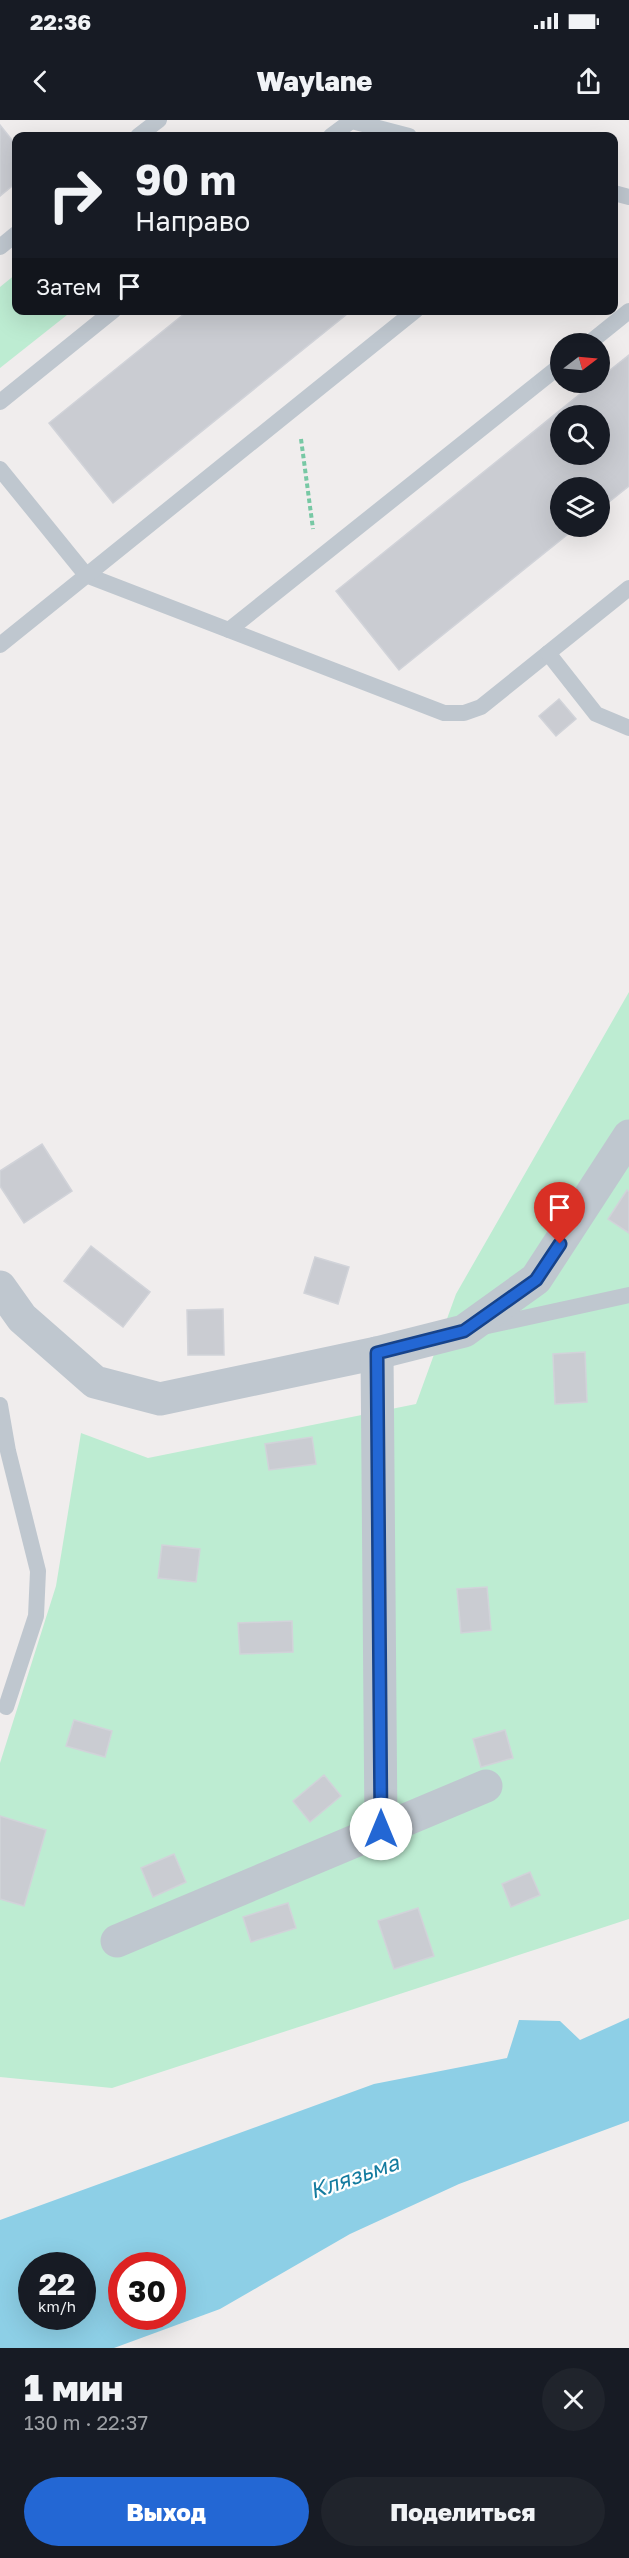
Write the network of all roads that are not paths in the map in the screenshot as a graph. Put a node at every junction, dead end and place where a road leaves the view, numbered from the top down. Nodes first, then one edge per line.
1 (159, 120) edge
2 (349, 120) edge
3 (143, 132) edge
4 (336, 132) edge
5 (394, 132) edge
6 (12, 237) edge
7 (0, 247) edge
8 (629, 311) edge
9 (108, 315) edge
10 (410, 315) edge
11 (602, 333) edge
12 (550, 374) edge
13 (0, 402) edge
14 (0, 469) edge
15 (86, 575) junction
16 (629, 588) edge
17 (229, 630) junction
18 (0, 645) edge
19 (548, 653) junction
20 (629, 728) edge
21 (629, 1136) edge
22 (0, 1287) edge
23 (629, 1295) edge
24 (464, 1331) junction
25 (377, 1353) junction
26 (0, 1405) edge
27 (6, 1707) dead end
28 (486, 1786) dead end
29 (381, 1829) junction
30 (117, 1941) dead end

1 - 3 lane
2 - 4 lane
2 - 5 lane
6 - 7 lane
8 - 11 lane
9 - 13 lane
10 - 15 lane
12 - 17 lane
14 - 15 lane
15 - 17 lane
15 - 18 lane
16 - 19 lane
17 - 19 lane
19 - 20 lane
21 - 24 street
22 - 25 street
23 - 24 lane
24 - 25 street
25 - 29 street
26 - 27 lane
28 - 29 street
29 - 30 street

